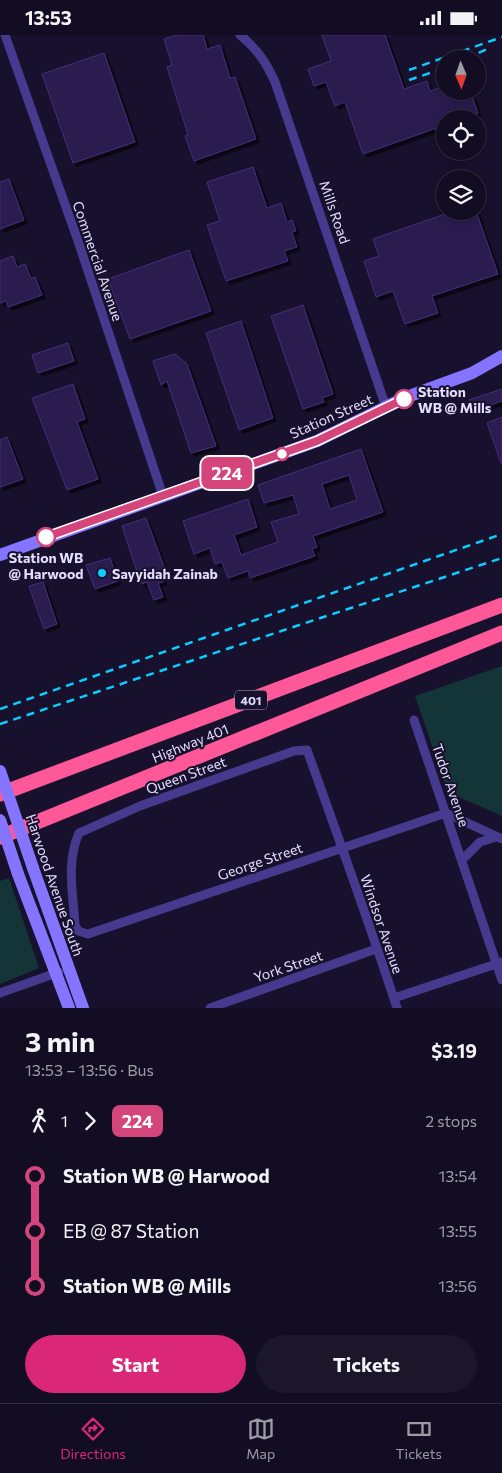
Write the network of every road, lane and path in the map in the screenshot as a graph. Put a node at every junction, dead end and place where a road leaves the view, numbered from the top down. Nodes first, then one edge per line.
1 (5, 35) edge
2 (240, 35) edge
3 (502, 356) edge
4 (386, 407) junction
5 (163, 496) junction
6 (0, 555) edge
7 (502, 605) edge
8 (502, 633) edge
9 (414, 720) dead end
10 (0, 771) edge
11 (0, 794) edge
12 (446, 813) junction
13 (0, 820) edge
14 (0, 837) edge
15 (499, 838) edge
16 (341, 848) junction
17 (463, 859) junction
18 (82, 934) joint
19 (376, 949) junction
20 (499, 962) edge
21 (69, 969) junction
22 (54, 974) junction
23 (502, 980) edge
24 (0, 993) edge
25 (394, 998) junction
26 (68, 1008) edge
27 (83, 1008) edge
28 (210, 1008) edge
29 (397, 1008) edge

1 - 5 street, Commercial Avenue
2 - 4 street, Mills Road
3 - 4 street, Station Street
4 - 5 street, Station Street
5 - 6 street, Station Street
7 - 11 highway, Highway 401 / 401
8 - 14 highway, Highway 401 / 401
9 - 12 street, Tudor Avenue
10 - 21 street, Harwood Avenue South, bridge
12 - 15 street
12 - 16 street, George Street
12 - 17 street, Tudor Avenue
13 - 22 street, bridge
15 - 17 street, Tudor Avenue
16 - 18 street, George Street
16 - 18 street, Queen Street
16 - 19 street, Windsor Avenue
17 - 20 street, Tudor Avenue
19 - 25 street, Windsor Avenue
19 - 28 street, York Street
20 - 23 street, Tudor Avenue
20 - 25 street
21 - 22 street
21 - 27 street, Harwood Avenue South
22 - 24 street
22 - 26 street
25 - 29 street, Windsor Avenue

